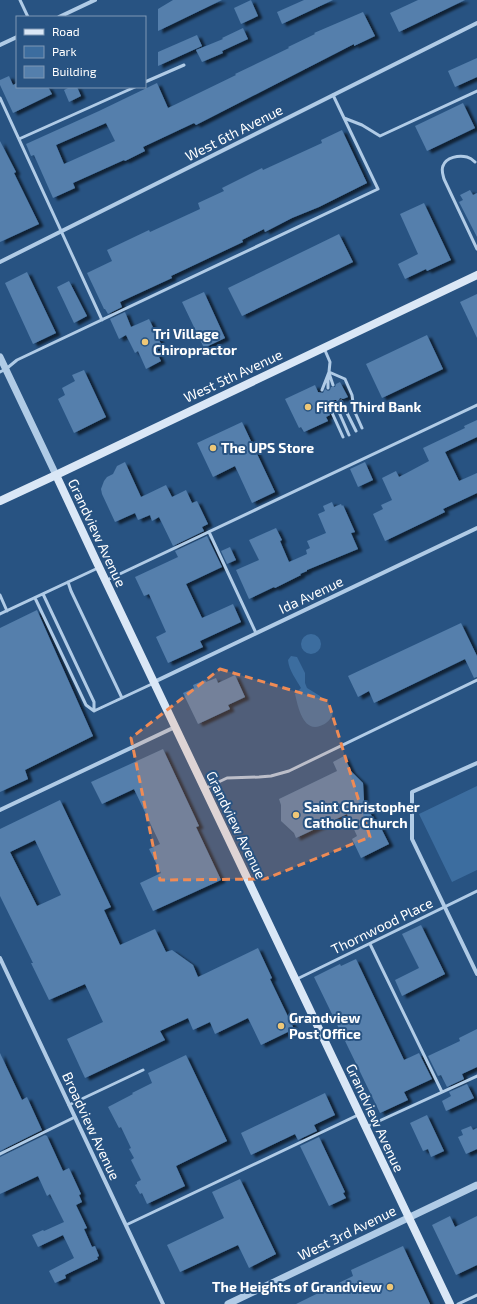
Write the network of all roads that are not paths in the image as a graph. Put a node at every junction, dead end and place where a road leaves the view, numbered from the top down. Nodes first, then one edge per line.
1 (20, 0) edge
2 (95, 0) edge
3 (28, 16) edge
4 (61, 16) edge
5 (477, 22) edge
6 (16, 37) edge
7 (0, 45) edge
8 (184, 65) dead end
9 (146, 82) edge
10 (133, 88) edge
11 (477, 91) edge
12 (333, 95) junction
13 (0, 98) edge
14 (344, 118) junction
15 (19, 138) junction
16 (475, 162) dead end
17 (61, 232) junction
18 (477, 249) edge
19 (0, 262) edge
20 (477, 275) edge
21 (102, 320) junction
22 (324, 348) junction
23 (0, 357) edge
24 (3, 370) edge
25 (329, 372) junction
26 (333, 385) dead end
27 (328, 388) dead end
28 (322, 390) dead end
29 (341, 401) dead end
30 (335, 403) dead end
31 (477, 404) edge
32 (329, 406) dead end
33 (362, 428) dead end
34 (356, 431) dead end
35 (349, 434) dead end
36 (343, 437) dead end
37 (56, 475) junction
38 (0, 500) edge
39 (477, 528) edge
40 (209, 532) junction
41 (98, 567) junction
42 (105, 581) junction
43 (68, 582) junction
44 (43, 594) junction
45 (0, 595) edge
46 (35, 598) junction
47 (7, 611) junction
48 (0, 614) edge
49 (256, 633) junction
50 (477, 680) edge
51 (154, 682) junction
52 (122, 698) junction
53 (94, 711) junction
54 (175, 727) junction
55 (477, 763) edge
56 (204, 789) junction
57 (0, 810) edge
58 (477, 891) edge
59 (445, 907) junction
60 (370, 944) junction
61 (0, 958) edge
62 (477, 974) edge
63 (296, 980) junction
64 (143, 1070) dead end
65 (477, 1076) edge
66 (442, 1092) junction
67 (69, 1105) junction
68 (360, 1114) junction
69 (75, 1117) junction
70 (366, 1127) junction
71 (0, 1154) edge
72 (477, 1185) edge
73 (408, 1218) junction
74 (126, 1225) junction
75 (477, 1295) edge
76 (163, 1304) edge
77 (228, 1304) edge
78 (450, 1304) edge
79 (458, 1304) edge

1 - 3 lane
2 - 4 street
5 - 12 street, West 6th Avenue
6 - 7 street
8 - 9 lane
10 - 15 lane
11 - 14 lane
12 - 14 lane
12 - 17 street, West 6th Avenue
13 - 15 lane
14 - 21 lane
15 - 17 lane
16 - 18 lane
17 - 19 street, West 6th Avenue
17 - 21 lane
20 - 22 main road, West 5th Avenue
21 - 24 lane
22 - 25 lane
22 - 37 main road, West 5th Avenue
23 - 24 street, Grandview Avenue
24 - 37 street, Grandview Avenue
25 - 26 lane
25 - 27 lane
25 - 28 lane
25 - 33 lane
29 - 34 lane
30 - 35 lane
31 - 40 lane
32 - 36 lane
37 - 38 main road, West 5th Avenue
37 - 41 main road, Grandview Avenue
39 - 49 street, Ida Avenue
40 - 42 lane
40 - 49 lane
41 - 42 main road, Grandview Avenue
41 - 43 lane
42 - 51 main road, Grandview Avenue
43 - 44 lane
43 - 52 lane
44 - 46 lane
44 - 53 lane
45 - 47 lane
46 - 47 lane
46 - 53 lane
47 - 48 lane
49 - 51 street, Ida Avenue
50 - 56 lane
51 - 52 lane
51 - 54 main road, Grandview Avenue
52 - 53 lane
54 - 56 main road, Grandview Avenue
54 - 57 street
55 - 59 street
56 - 63 main road, Grandview Avenue
58 - 59 lane, Thornwood Place
59 - 60 lane, Thornwood Place
59 - 62 street
60 - 63 lane, Thornwood Place
60 - 66 lane
61 - 67 street, Broadview Avenue
63 - 68 main road, Grandview Avenue
64 - 67 lane
65 - 66 lane
66 - 70 lane
67 - 69 street, Broadview Avenue
68 - 70 main road, Grandview Avenue
68 - 74 lane
69 - 71 lane
69 - 74 street, Broadview Avenue
70 - 73 main road, Grandview Avenue
72 - 73 street, West 3rd Avenue
73 - 77 street, West 3rd Avenue
73 - 78 main road, Grandview Avenue
74 - 76 street, Broadview Avenue
75 - 79 lane

